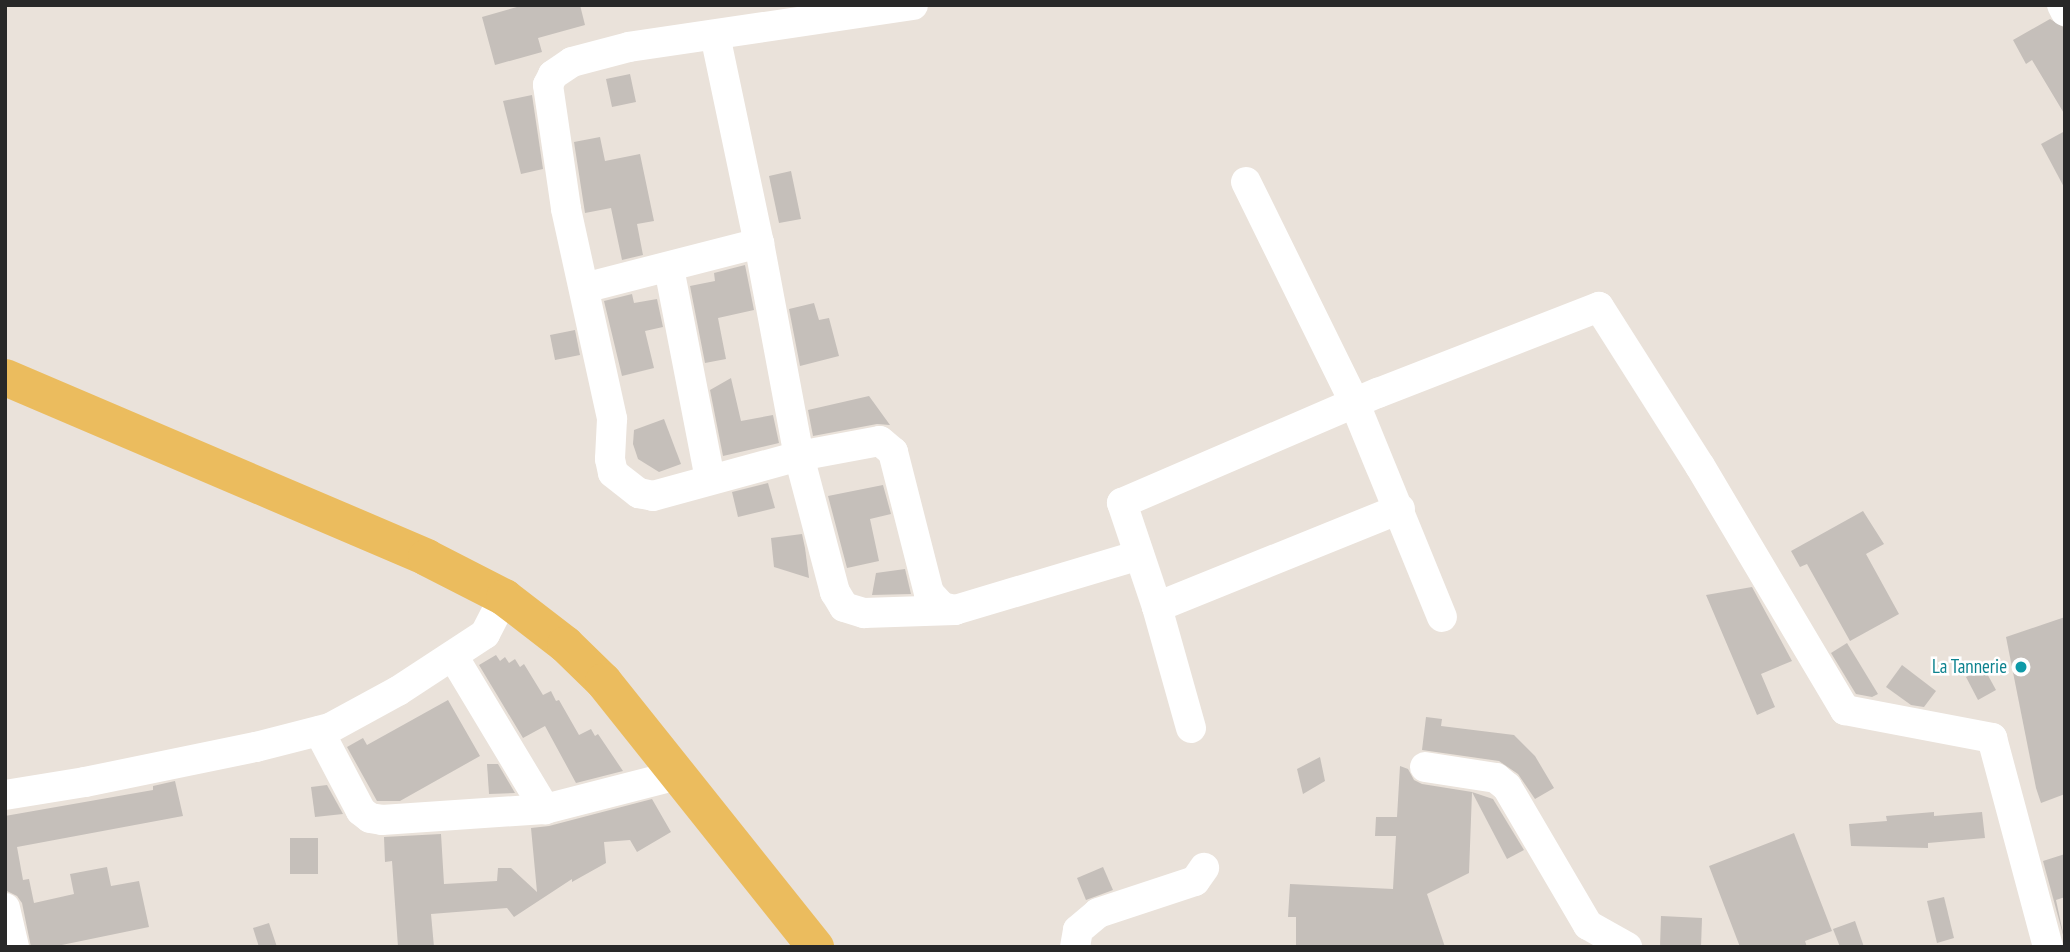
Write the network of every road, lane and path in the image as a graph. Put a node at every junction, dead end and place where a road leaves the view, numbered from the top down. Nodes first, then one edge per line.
1 (913, 5) edge
2 (2062, 5) edge
3 (2065, 11) edge
4 (728, 24) edge
5 (1246, 182) dead end
6 (759, 243) junction
7 (669, 268) junction
8 (584, 288) junction
9 (5, 377) edge
10 (1355, 404) junction
11 (799, 456) junction
12 (710, 480) junction
13 (1400, 509) junction
14 (1139, 555) junction
15 (504, 597) junction
16 (1157, 607) junction
17 (955, 610) junction
18 (1442, 617) dead end
19 (453, 656) junction
20 (1191, 728) dead end
21 (319, 731) junction
22 (1425, 767) dead end
23 (677, 775) junction
24 (5, 795) edge
25 (545, 809) junction
26 (1204, 868) dead end
27 (5, 908) edge
28 (14, 947) edge
29 (815, 947) edge
30 (1075, 947) edge
31 (1627, 947) edge
32 (2048, 947) edge

1 - 4 street
2 - 3 street
4 - 6 street
4 - 8 street
5 - 10 street
6 - 7 street
6 - 11 street
7 - 8 street
7 - 12 street
8 - 12 street
9 - 15 main road
10 - 13 street
10 - 14 street
10 - 32 street
11 - 12 street
11 - 17 street
11 - 17 street
13 - 16 street
13 - 18 street
14 - 16 street
14 - 17 street
15 - 19 street
15 - 23 main road
16 - 20 street
19 - 21 street
19 - 25 street
21 - 24 street
21 - 25 street
22 - 31 street
23 - 25 street
23 - 29 main road
26 - 30 street
27 - 28 street

